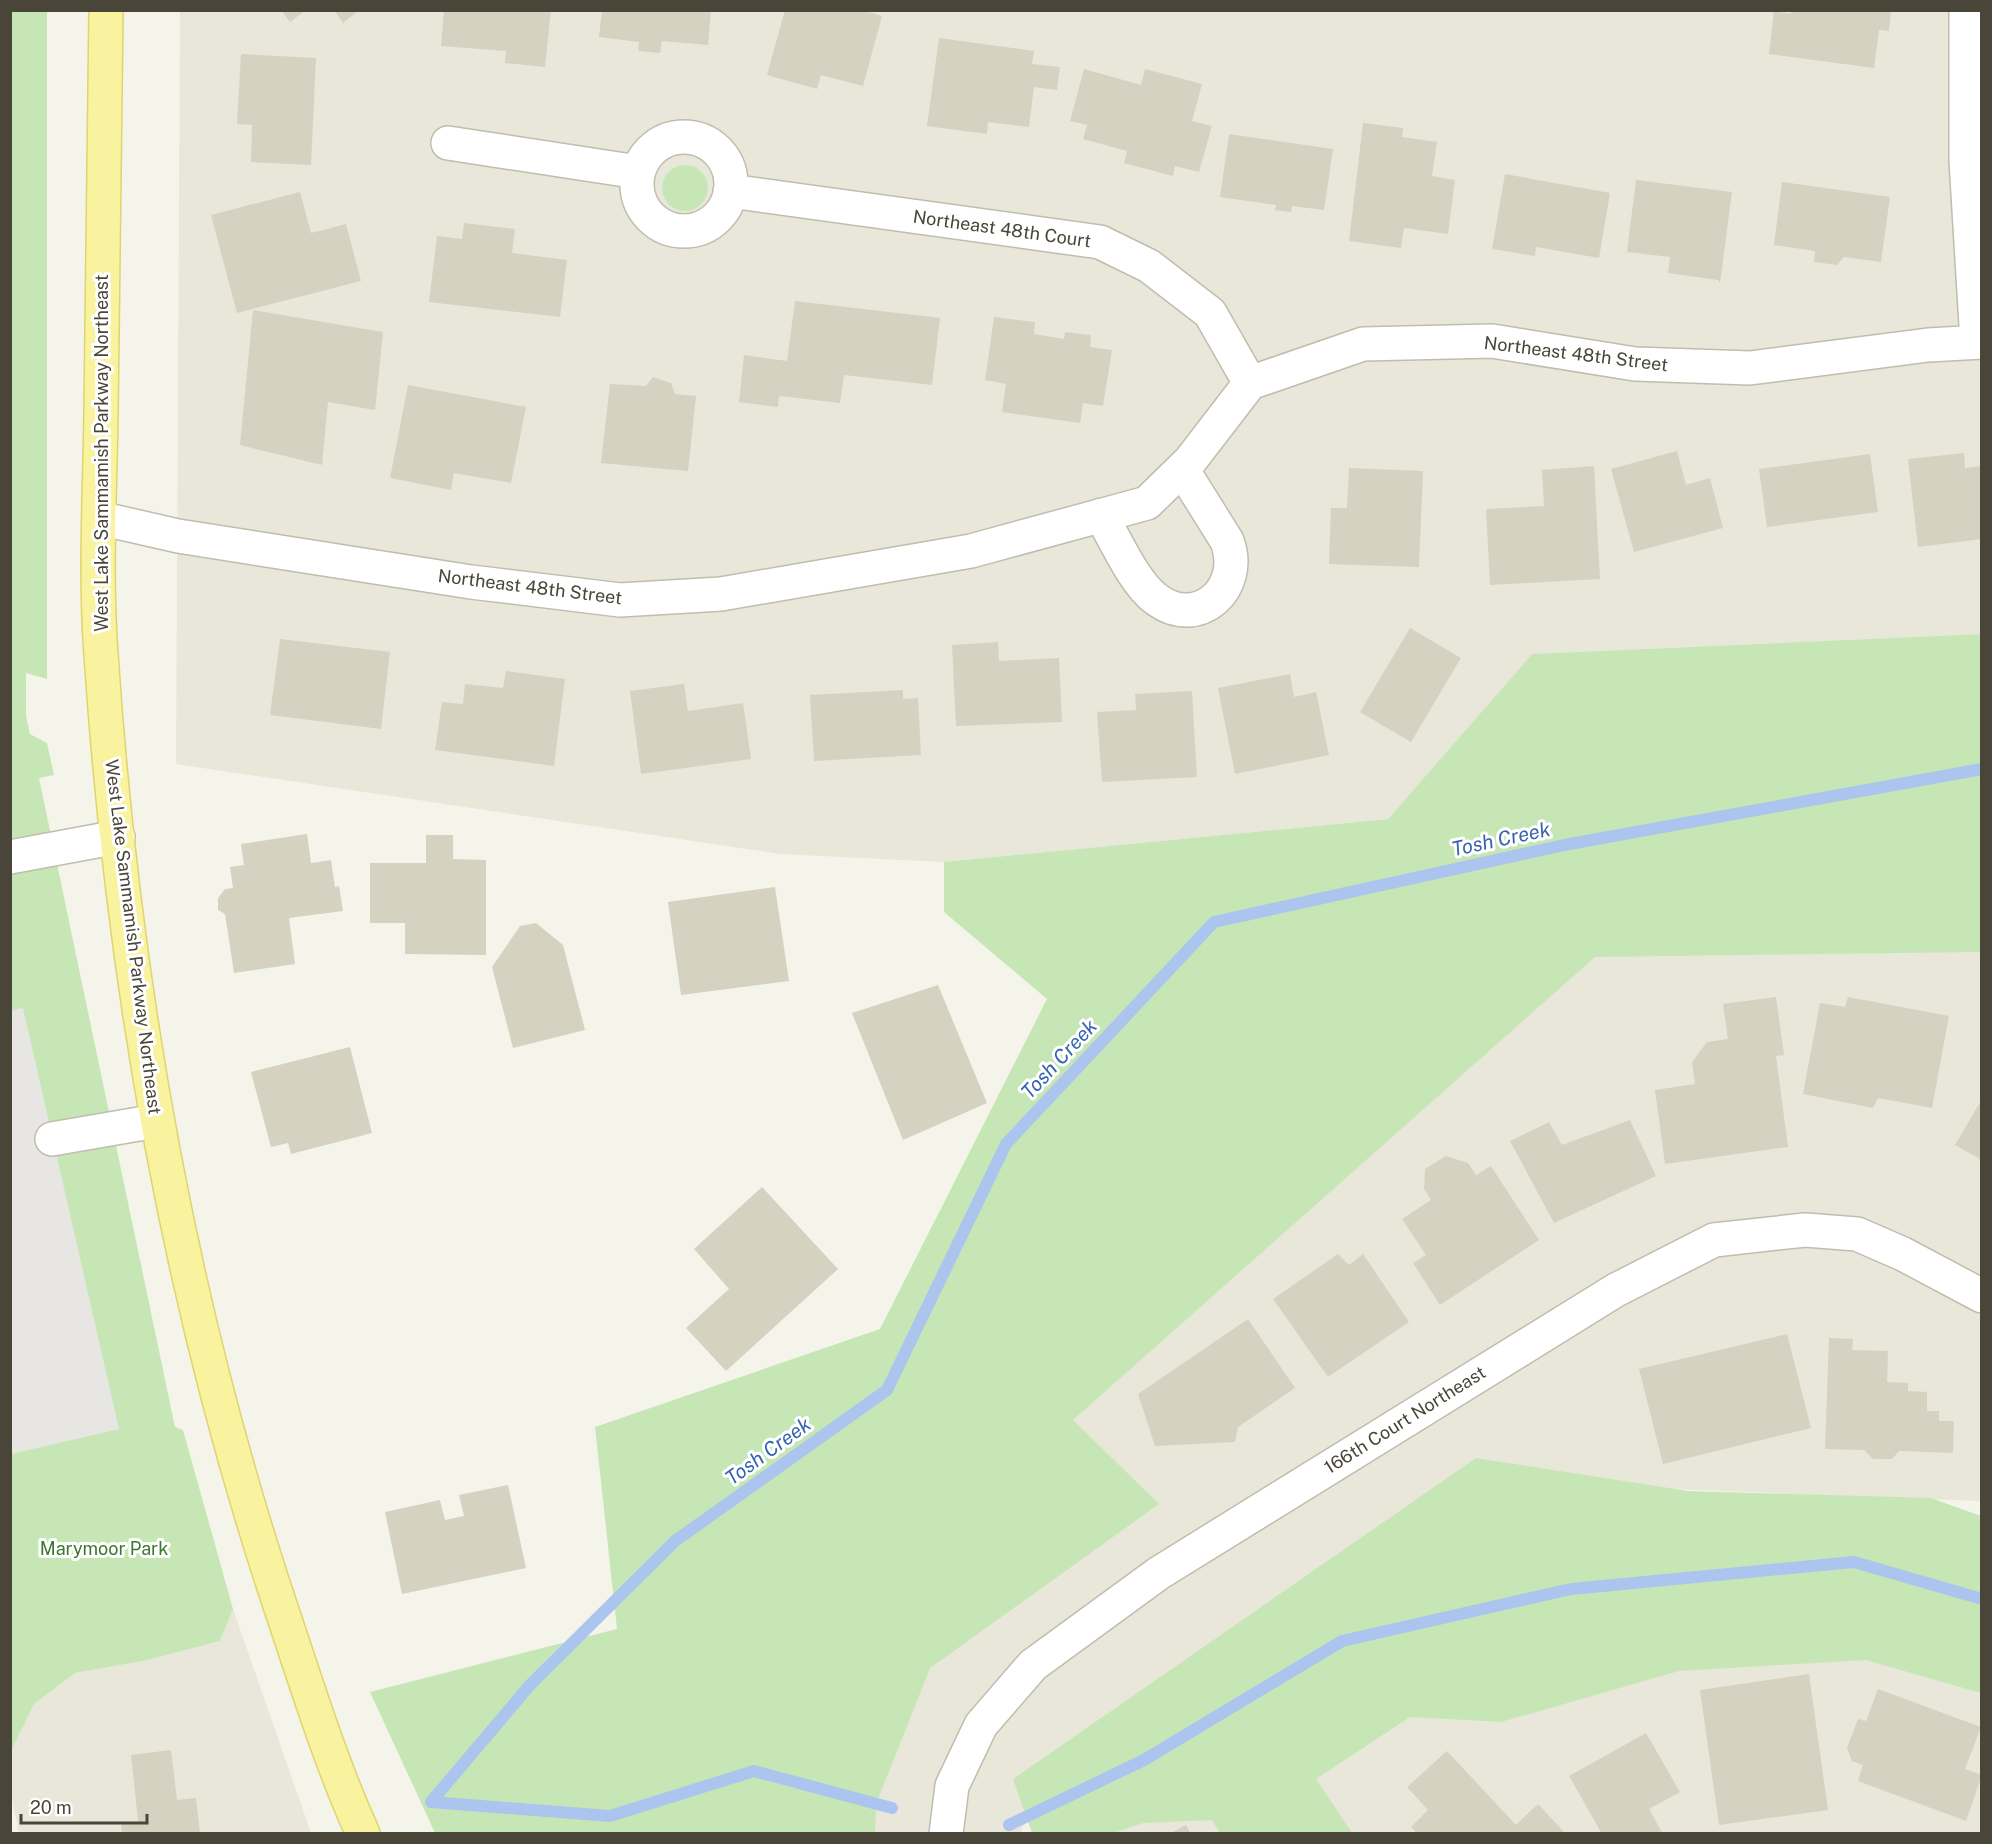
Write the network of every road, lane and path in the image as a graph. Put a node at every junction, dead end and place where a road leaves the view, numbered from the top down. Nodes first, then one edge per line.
1 (106, 10) edge
2 (1966, 10) edge
3 (448, 143) dead end
4 (638, 172) junction
5 (730, 191) junction
6 (1979, 342) edge
7 (1250, 382) junction
8 (1182, 468) junction
9 (1101, 515) junction
10 (99, 518) junction
11 (118, 837) junction
12 (10, 856) edge
13 (156, 1121) junction
14 (52, 1139) dead end
15 (1982, 1296) edge
16 (363, 1833) edge
17 (946, 1833) edge

1 - 10 main road, West Lake Sammamish Parkway Northeast
2 - 6 street
3 - 4 street
4 - 5 street
4 - 5 street
5 - 7 street, Northeast 48th Court
6 - 7 street, Northeast 48th Street
7 - 8 street, Northeast 48th Street
8 - 9 street, Northeast 48th Street
8 - 9 street
9 - 10 street, Northeast 48th Street
10 - 11 main road, West Lake Sammamish Parkway Northeast
11 - 12 street
11 - 13 main road, West Lake Sammamish Parkway Northeast
13 - 14 street
13 - 16 main road, West Lake Sammamish Parkway Northeast
15 - 17 street, 166th Court Northeast

